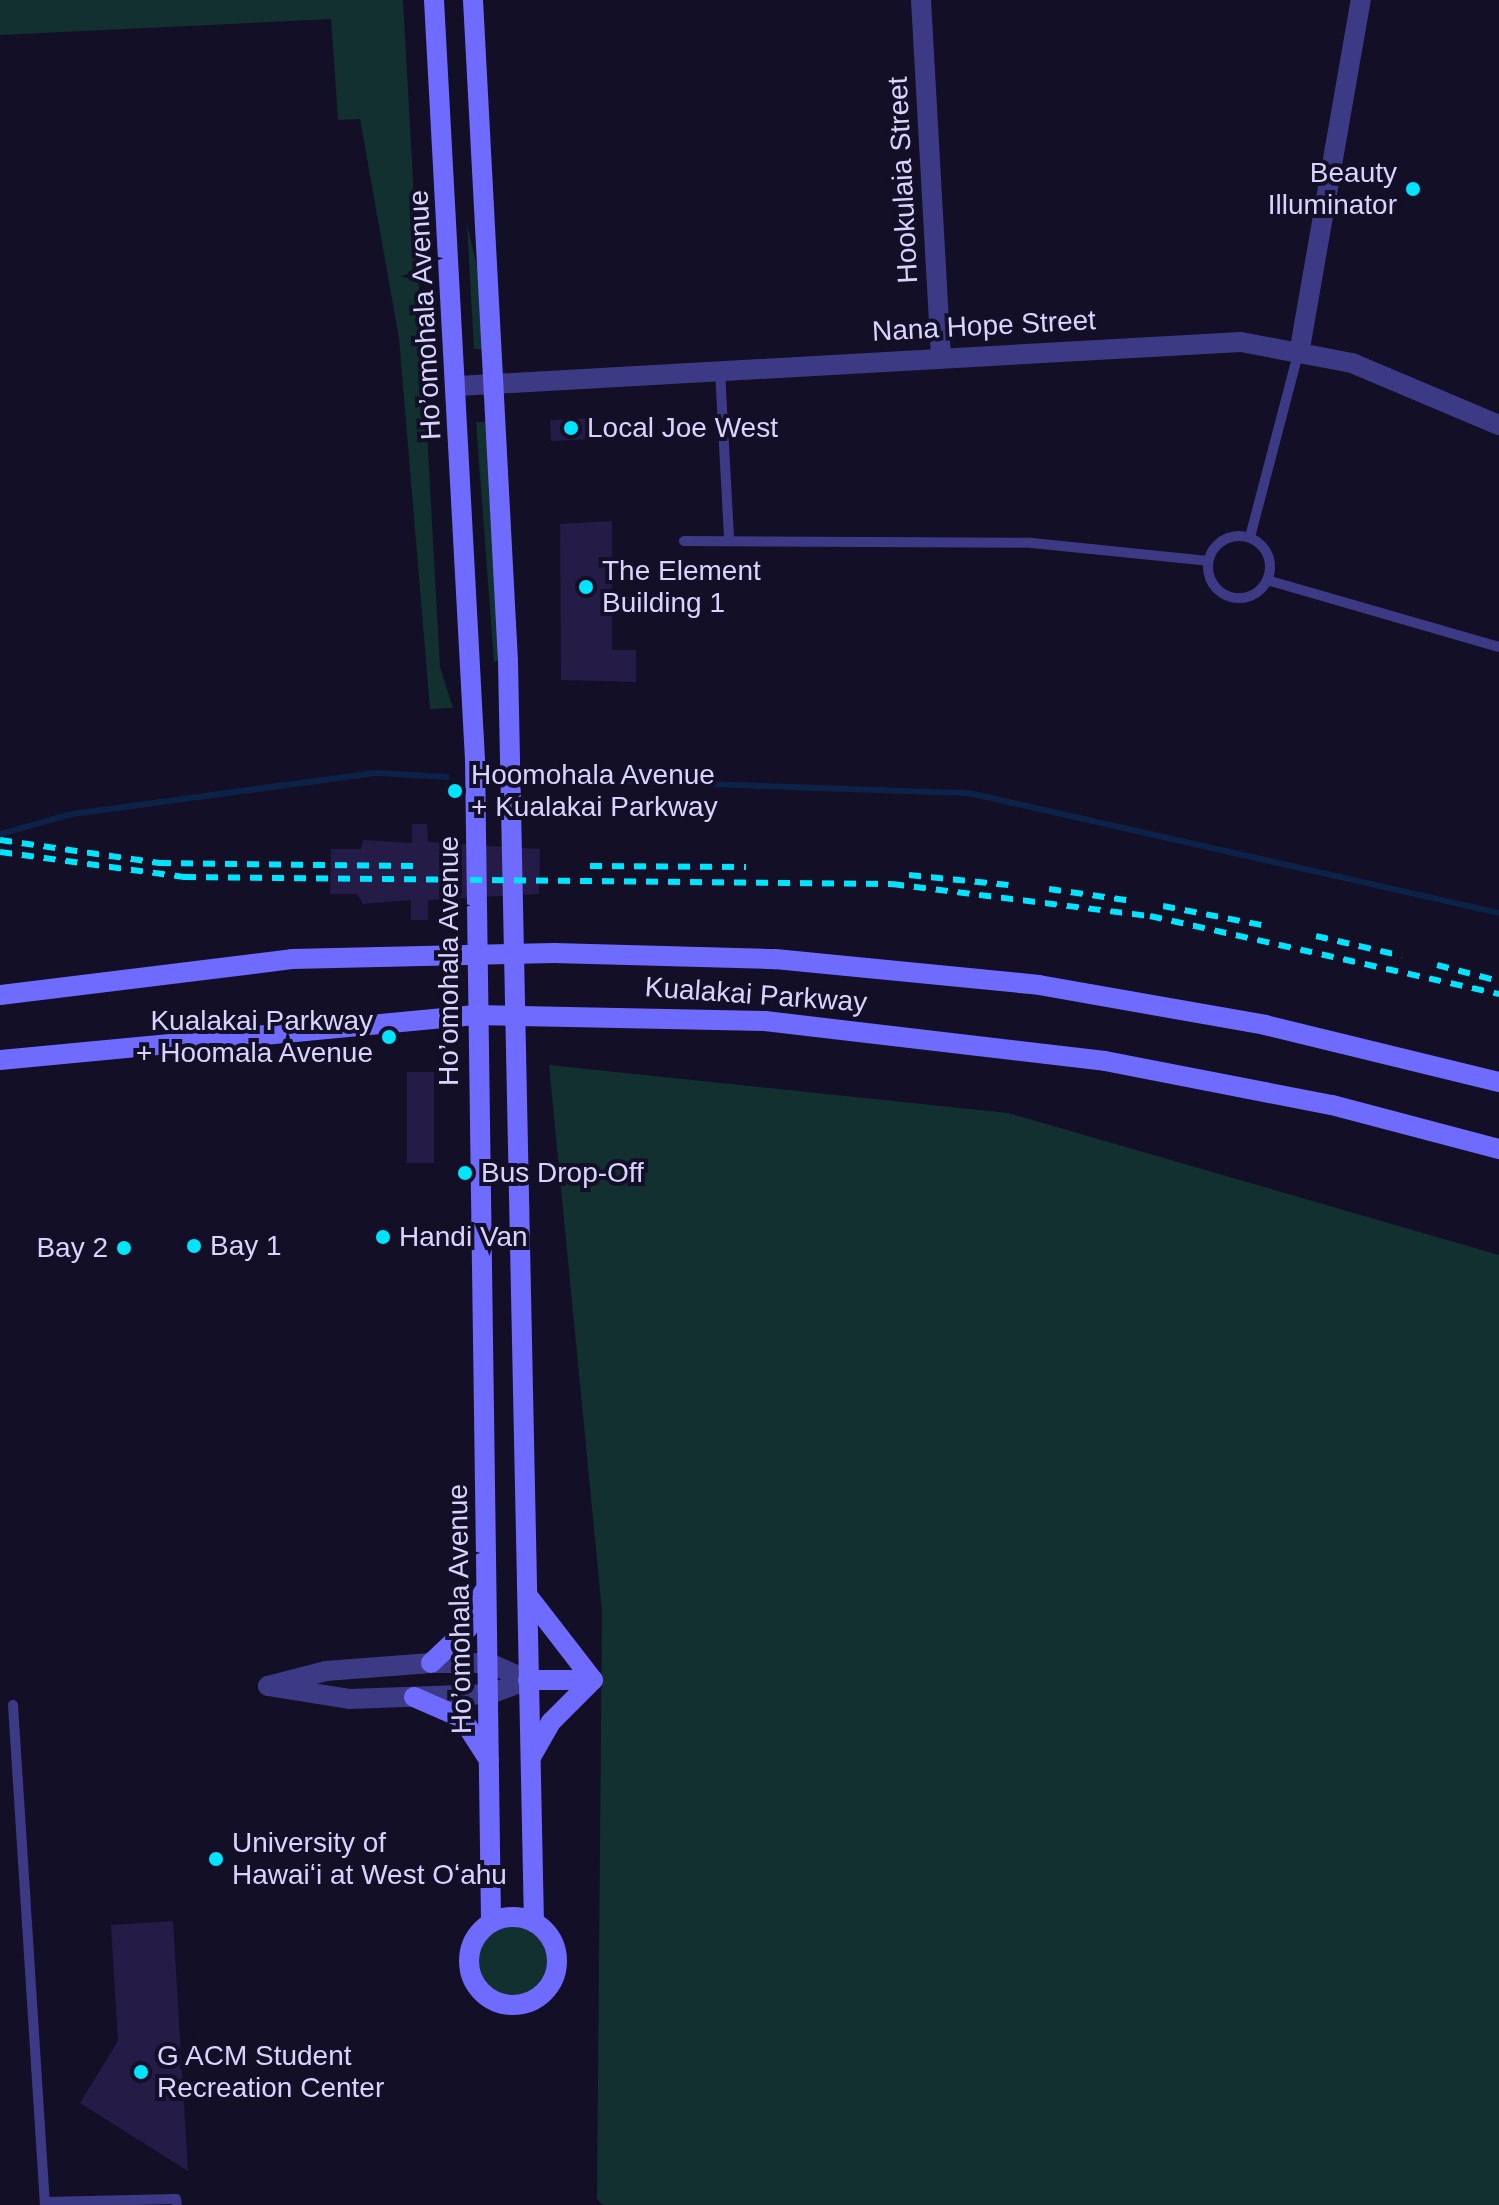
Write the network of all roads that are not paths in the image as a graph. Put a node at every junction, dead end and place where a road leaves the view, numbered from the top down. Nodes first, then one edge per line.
1 (432, 0) edge
2 (473, 0) edge
3 (921, 0) edge
4 (1361, 0) edge
5 (1300, 348) junction
6 (941, 357) junction
7 (720, 371) junction
8 (495, 383) junction
9 (458, 386) junction
10 (1499, 425) edge
11 (1250, 537) junction
12 (729, 538) junction
13 (684, 541) dead end
14 (1208, 561) junction
15 (1267, 580) junction
16 (1499, 647) edge
17 (478, 954) junction
18 (513, 954) junction
19 (0, 995) edge
20 (513, 1014) junction
21 (478, 1015) junction
22 (0, 1060) edge
23 (1499, 1082) edge
24 (1499, 1149) edge
25 (487, 1578) junction
26 (526, 1589) junction
27 (431, 1663) junction
28 (489, 1663) junction
29 (528, 1680) junction
30 (593, 1680) junction
31 (490, 1694) junction
32 (414, 1697) junction
33 (13, 1705) dead end
34 (529, 1762) junction
35 (491, 1767) junction
36 (534, 1922) junction
37 (491, 1923) junction
38 (45, 2204) edge
39 (177, 2205) edge

1 - 9 main road, Ho’omohala Avenue
2 - 8 main road
3 - 6 street, Hookulaia Street
4 - 5 street
5 - 6 street, Nana Hope Street
5 - 10 street, Nana Hope Street
5 - 11 lane
6 - 7 street, Nana Hope Street
7 - 8 street, Nana Hope Street
7 - 12 lane
8 - 9 street, Nana Hope Street
8 - 18 main road
9 - 17 main road, Ho’omohala Avenue
11 - 14 lane
11 - 15 lane
12 - 13 lane
12 - 14 lane
14 - 15 lane
15 - 16 lane
17 - 18 main road, Kualakai Parkway
17 - 19 main road, Kualakai Parkway
17 - 21 main road, Ho’omohala Avenue
18 - 20 main road
18 - 23 main road, Kualakai Parkway
20 - 21 main road, Kualakai Parkway
20 - 24 main road, Kualakai Parkway
20 - 26 main road
21 - 22 main road, Kualakai Parkway
21 - 25 main road, Ho’omohala Avenue
25 - 27 main road
25 - 28 main road, Ho’omohala Avenue
26 - 29 main road
26 - 30 main road
27 - 28 street
27 - 32 street
28 - 29 street
28 - 31 main road, Ho’omohala Avenue
29 - 30 main road
29 - 31 street
29 - 34 main road
30 - 34 main road
31 - 32 street
31 - 35 main road, Ho’omohala Avenue
32 - 35 main road
33 - 38 lane
34 - 36 main road
35 - 37 main road, Ho’omohala Avenue
36 - 37 main road
36 - 37 main road
38 - 39 lane

